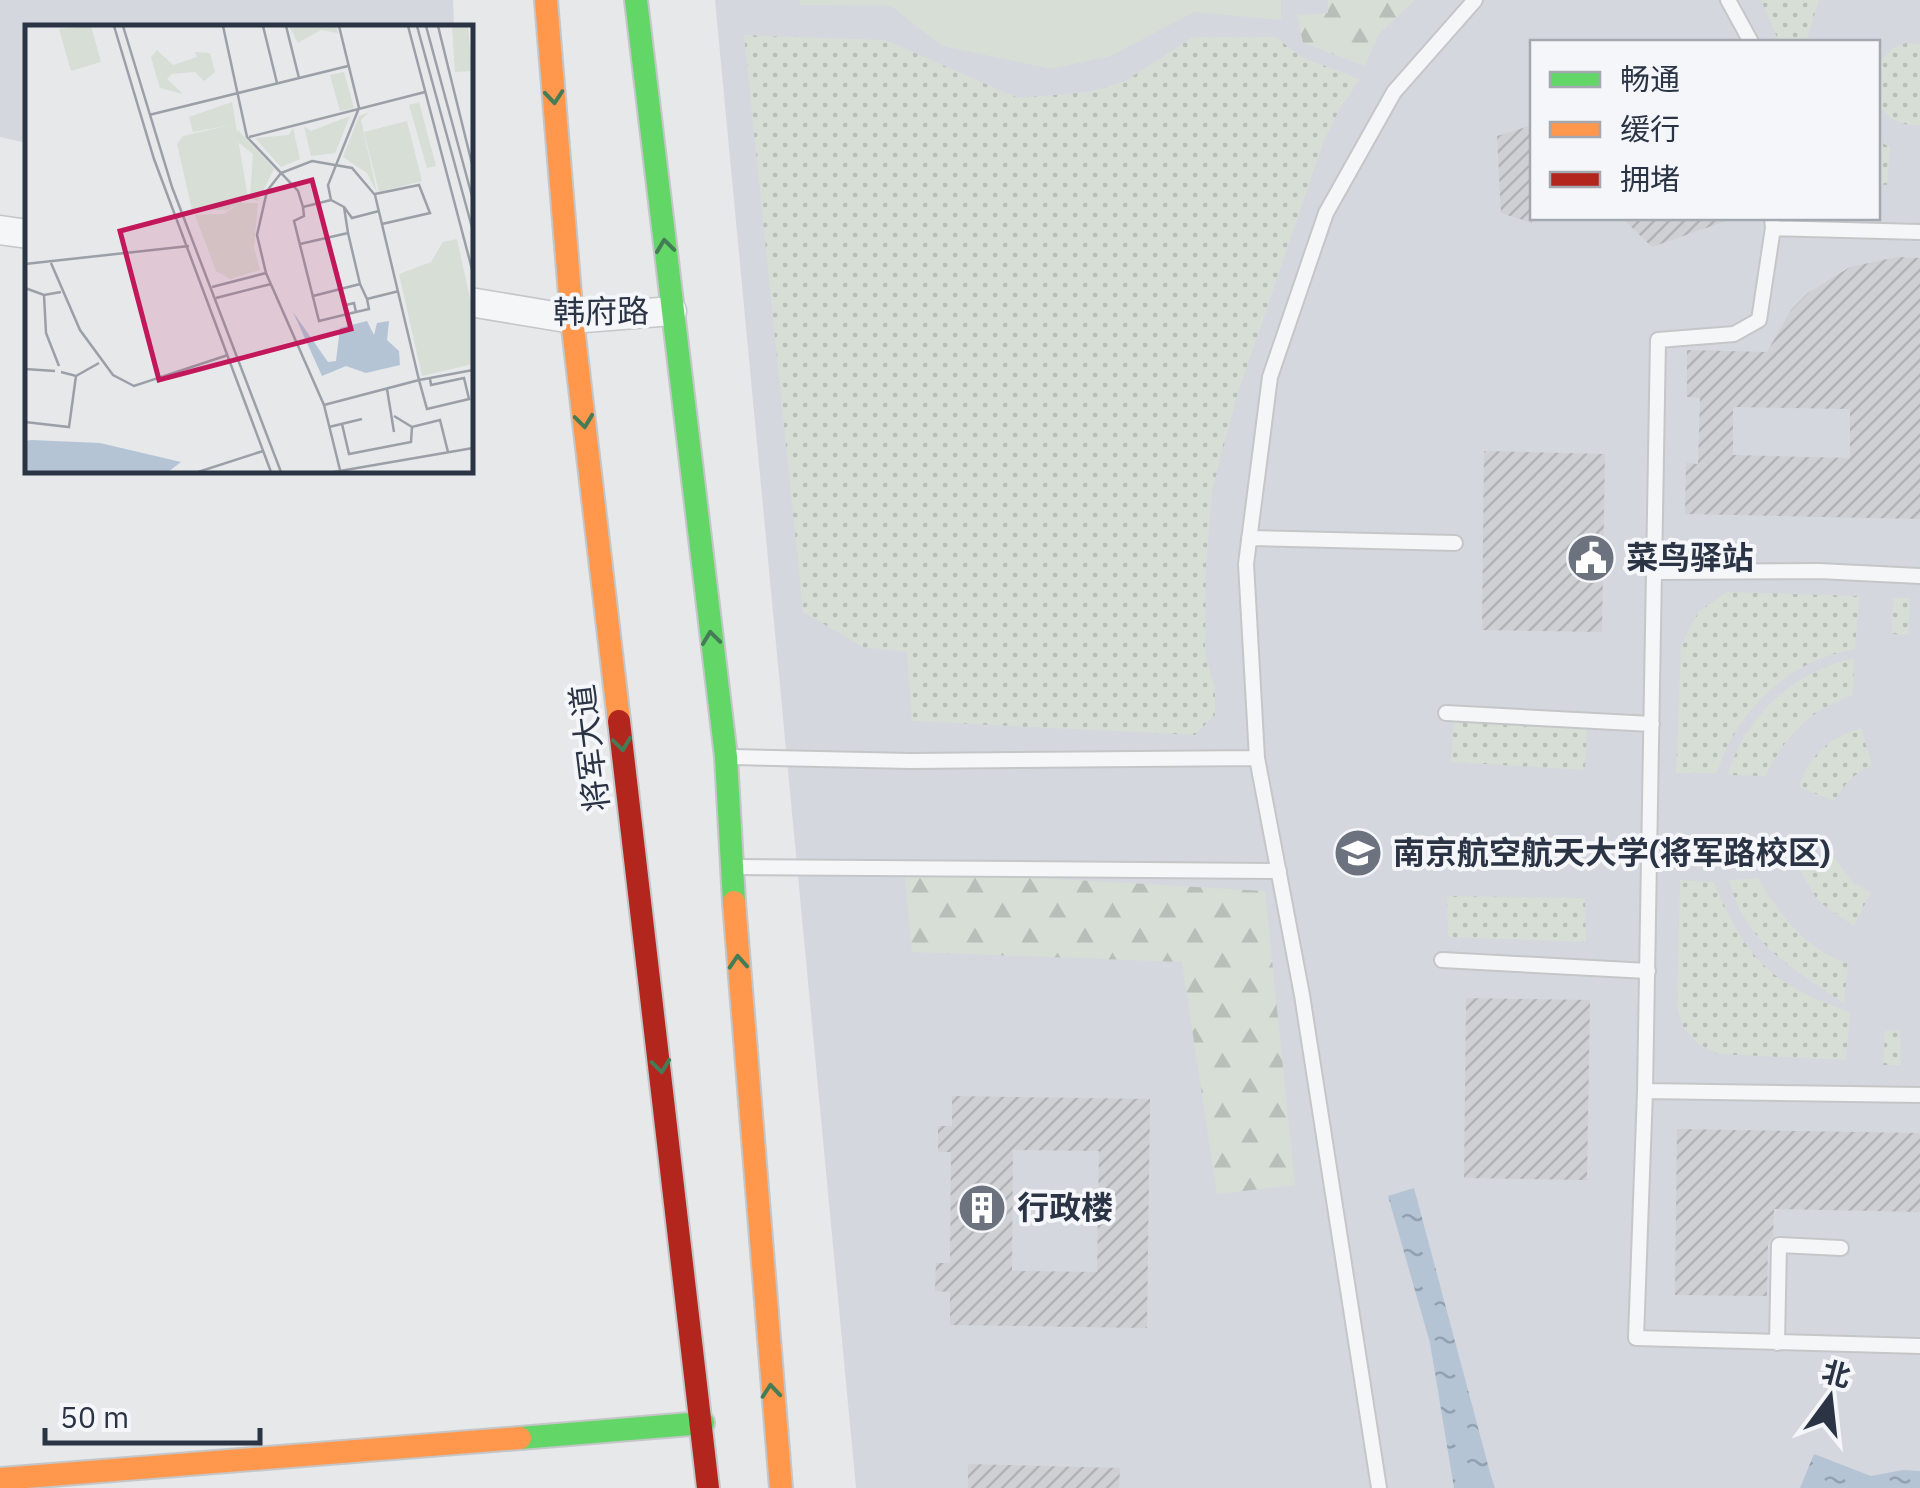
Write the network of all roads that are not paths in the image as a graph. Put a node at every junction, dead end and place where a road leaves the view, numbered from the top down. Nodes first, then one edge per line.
1 (546, 0) edge
2 (636, 0) edge
3 (1474, 0) edge
4 (1728, 0) edge
5 (1749, 40) edge
6 (1772, 223) edge
7 (0, 230) edge
8 (1920, 232) edge
9 (25, 234) edge
10 (472, 302) edge
11 (672, 311) junction
12 (572, 319) junction
13 (1249, 538) junction
14 (1455, 544) dead end
15 (1654, 572) junction
16 (1920, 576) edge
17 (1446, 713) dead end
18 (1652, 724) junction
19 (726, 756) junction
20 (1257, 758) junction
21 (731, 867) junction
22 (1279, 871) junction
23 (1442, 960) dead end
24 (1648, 971) junction
25 (1646, 1091) junction
26 (1920, 1095) edge
27 (1841, 1248) dead end
28 (1776, 1343) junction
29 (1920, 1346) edge
30 (703, 1423) junction
31 (0, 1479) edge
32 (708, 1488) edge
33 (781, 1488) edge
34 (1378, 1488) edge

1 -> 12 main road, 将军大道
11 -> 2 main road
3 - 13 lane
4 - 5 lane
6 - 8 lane
6 - 15 lane
7 - 9 street
10 - 12 street, 韩府路
11 - 12 street, 韩府路
19 -> 11 main road
12 -> 30 main road, 将军大道
13 - 14 lane
13 - 20 lane
15 - 16 lane
15 - 18 lane
17 - 18 lane
18 - 24 lane
19 - 20 lane
19 - 21 main road
20 - 22 lane
21 - 22 lane
33 -> 21 main road
22 - 34 lane
23 - 24 lane
24 - 25 lane
25 - 26 lane
25 - 28 lane
27 - 28 lane
28 - 29 lane
30 - 31 main road
30 - 32 main road, 将军大道

